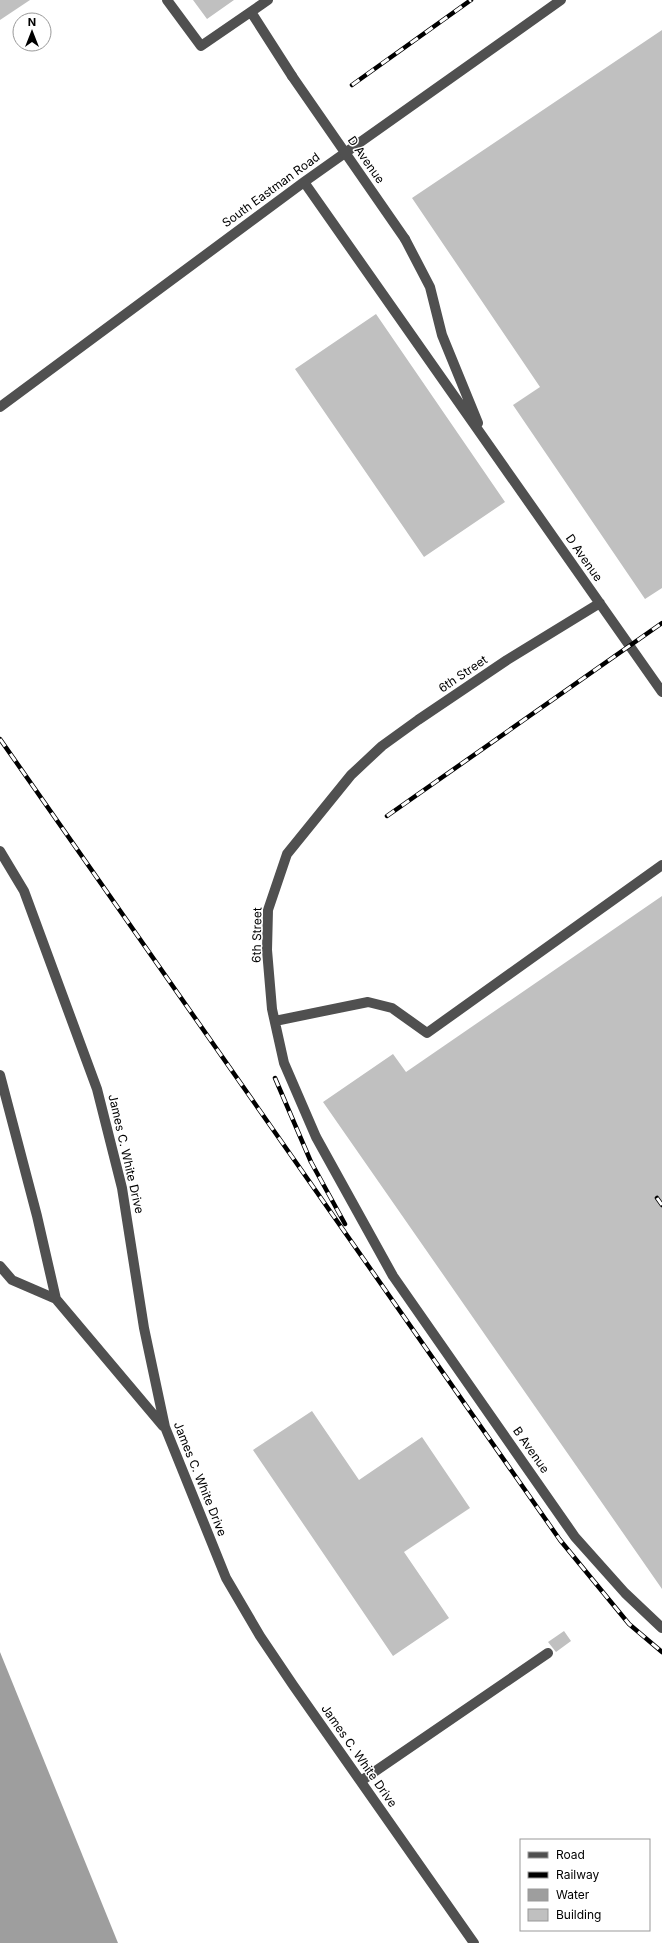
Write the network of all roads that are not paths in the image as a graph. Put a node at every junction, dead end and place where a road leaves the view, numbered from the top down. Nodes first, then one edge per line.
1 (167, 0) edge
2 (268, 0) edge
3 (561, 0) edge
4 (251, 12) junction
5 (304, 182) junction
6 (0, 407) edge
7 (485, 440) junction
8 (600, 603) junction
9 (662, 692) edge
10 (0, 851) edge
11 (662, 865) edge
12 (275, 1021) junction
13 (0, 1075) edge
14 (0, 1266) edge
15 (393, 1276) joint
16 (56, 1299) junction
17 (165, 1427) junction
18 (662, 1628) edge
19 (548, 1653) dead end
20 (360, 1781) junction
21 (474, 1943) edge

1 - 4 street
2 - 4 street
3 - 5 street, South Eastman Road
4 - 7 street, D Avenue, bridge
5 - 6 street, South Eastman Road
5 - 7 street, D Avenue
7 - 8 street, D Avenue
8 - 9 street, D Avenue
8 - 12 street, 6th Street
10 - 17 street, James C. White Drive
11 - 12 street
12 - 15 street, 6th Street
13 - 16 street
14 - 16 street
15 - 18 street, B Avenue
16 - 17 street
17 - 20 street, James C. White Drive
19 - 20 street
20 - 21 street, James C. White Drive

